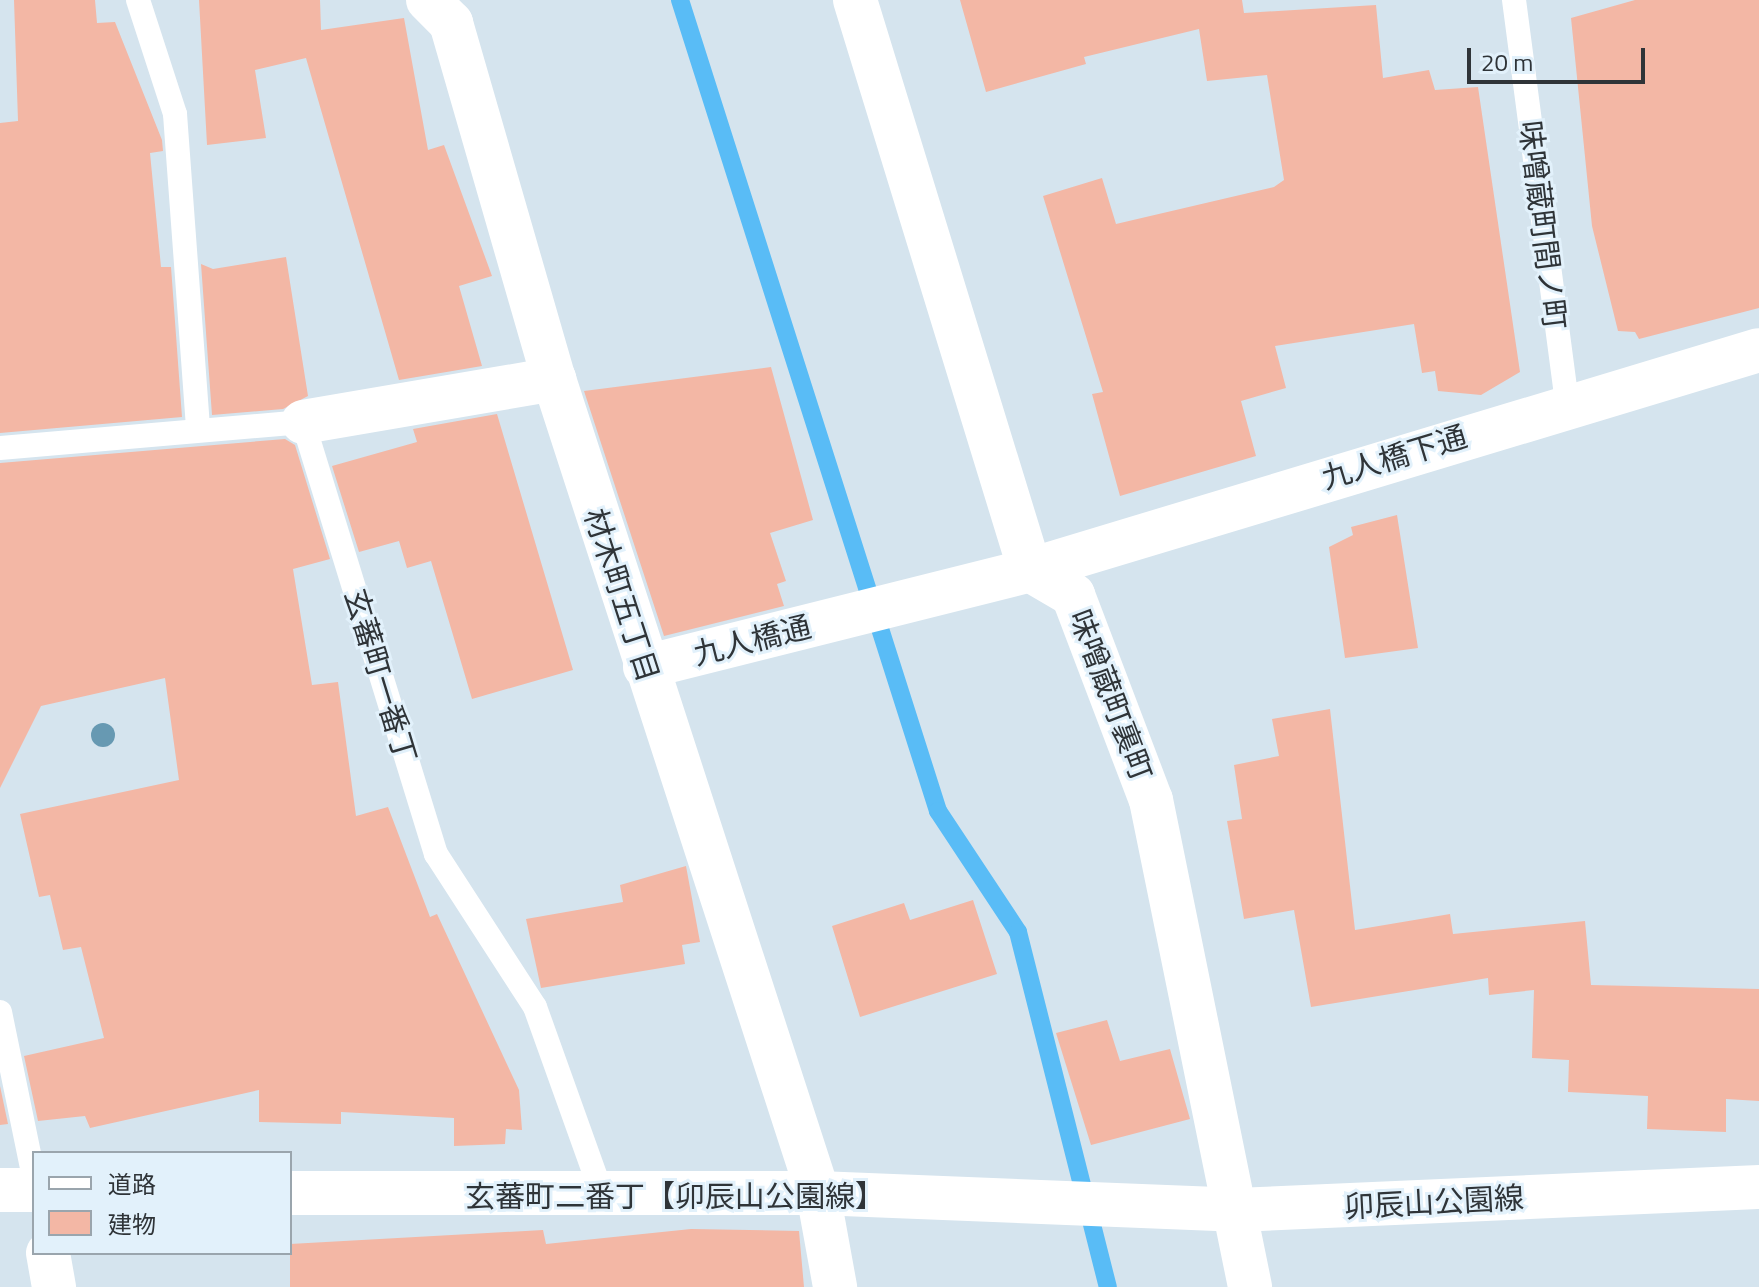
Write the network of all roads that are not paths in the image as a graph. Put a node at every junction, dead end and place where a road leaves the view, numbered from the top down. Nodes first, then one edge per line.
1 (138, 0) edge
2 (428, 0) edge
3 (855, 0) edge
4 (1514, 0) edge
5 (1759, 350) edge
6 (554, 379) junction
7 (1567, 403) junction
8 (303, 422) junction
9 (198, 429) junction
10 (0, 448) edge
11 (1030, 570) junction
12 (901, 603) joint
13 (645, 667) junction
14 (0, 1012) edge
15 (32, 1167) edge
16 (1759, 1187) edge
17 (0, 1190) edge
18 (32, 1190) edge
19 (292, 1193) edge
20 (818, 1193) junction
21 (603, 1197) junction
22 (1108, 1206) joint
23 (1236, 1210) junction
24 (48, 1255) edge
25 (54, 1287) edge
26 (835, 1287) edge
27 (1250, 1287) edge

1 - 9 lane
2 - 6 street, 材木町五丁目
3 - 11 street
4 - 7 lane, 味噌蔵町間ノ町
5 - 7 street, 九人橋下通
6 - 8 street
6 - 13 street, 材木町五丁目
7 - 11 street, 九人橋下通
8 - 9 lane
8 - 21 lane, 玄蕃町一番丁
9 - 10 lane
11 - 12 street, 九人橋下通
11 - 23 street, 味噌蔵町裏町
12 - 13 street, 九人橋通
13 - 20 street, 材木町五丁目
14 - 15 lane
16 - 23 street, 卯辰山公園線
17 - 18 street
19 - 21 street, 玄蕃町二番丁【卯辰山公園線】
20 - 21 street, 玄蕃町二番丁【卯辰山公園線】
20 - 22 street, 玄蕃町二番丁【卯辰山公園線】
20 - 26 street, 材木町五丁目
22 - 23 street, 卯辰山公園線
23 - 27 street, 味噌蔵町裏町
24 - 25 street

